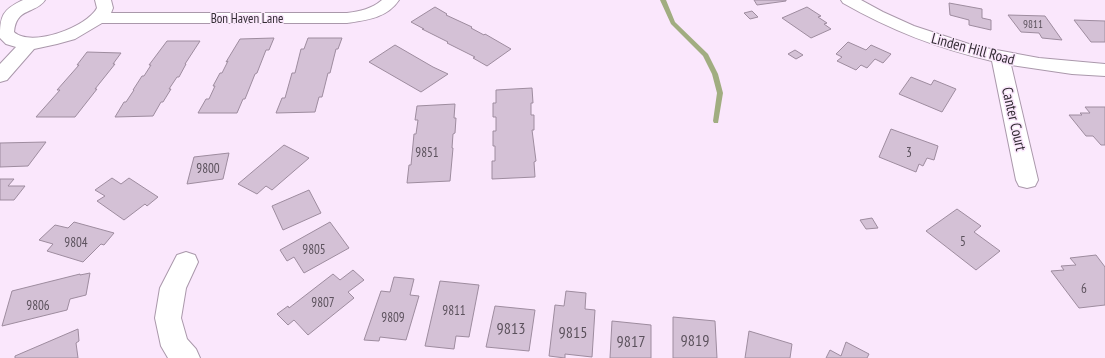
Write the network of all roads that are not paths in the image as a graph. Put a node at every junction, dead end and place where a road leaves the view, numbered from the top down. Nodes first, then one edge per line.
1 (37, 0) edge
2 (103, 0) edge
3 (391, 0) edge
4 (848, 0) edge
5 (5, 16) edge
6 (99, 18) junction
7 (29, 43) junction
8 (1000, 58) junction
9 (1105, 70) edge
10 (0, 76) edge
11 (1027, 180) dead end
12 (186, 262) dead end
13 (186, 358) edge

1 - 5 street
2 - 6 street
3 - 6 street, Bon Haven Lane
4 - 8 street, Linden Hill Road
5 - 7 street
6 - 7 street
7 - 10 street
8 - 9 street, Linden Hill Road
8 - 11 street, Canter Court
12 - 13 street

